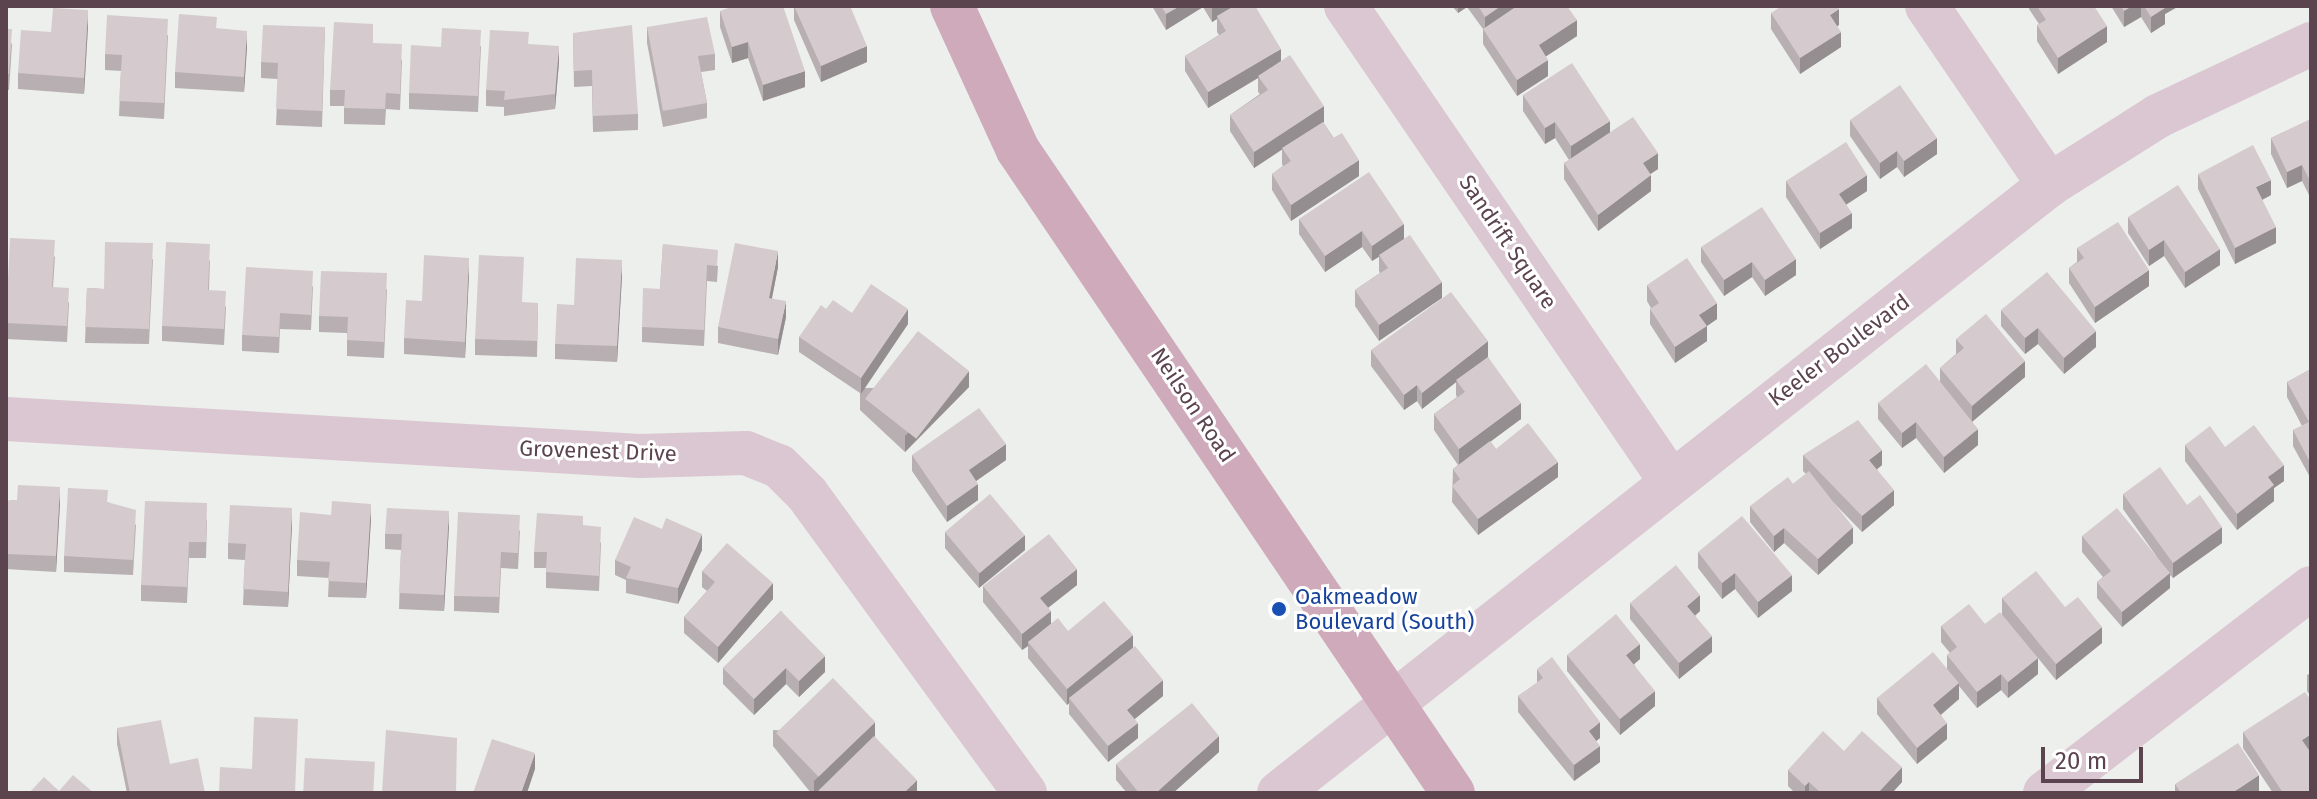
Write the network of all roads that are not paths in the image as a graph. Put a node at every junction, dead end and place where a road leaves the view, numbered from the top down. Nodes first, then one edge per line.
1 (952, 6) edge
2 (1346, 6) edge
3 (1927, 6) edge
4 (2311, 44) edge
5 (2049, 185) junction
6 (6, 419) edge
7 (1669, 479) junction
8 (2311, 588) edge
9 (1394, 699) junction
10 (1025, 793) edge
11 (1279, 793) edge
12 (1453, 793) edge
13 (2045, 793) edge

1 - 9 main road, Neilson Road
2 - 7 street, Sandrift Square
3 - 5 street
4 - 5 street, Keeler Boulevard
5 - 7 street, Keeler Boulevard
6 - 10 street, Grovenest Drive
7 - 9 street, Keeler Boulevard
8 - 13 street
9 - 11 street, Keeler Boulevard
9 - 12 main road, Neilson Road

